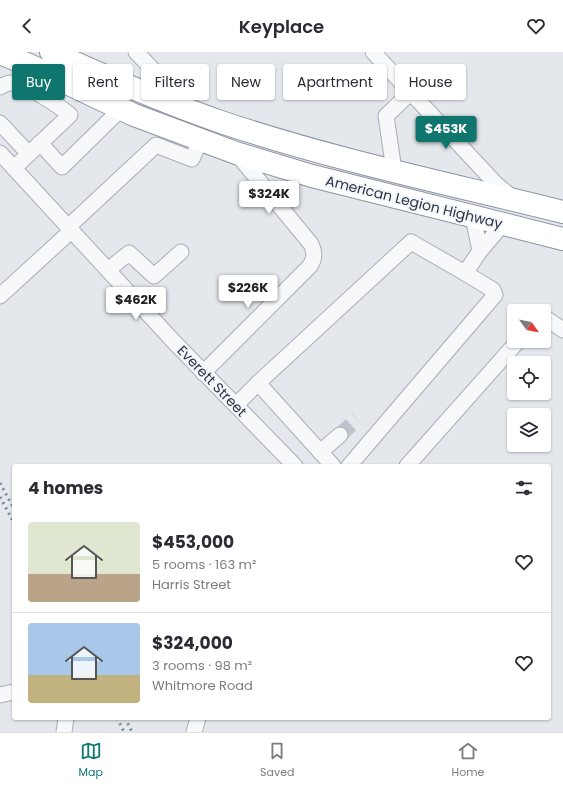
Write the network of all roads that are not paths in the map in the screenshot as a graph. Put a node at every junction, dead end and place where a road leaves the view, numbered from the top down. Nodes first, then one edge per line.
1 (51, 52) edge
2 (136, 52) edge
3 (373, 52) edge
4 (0, 54) edge
5 (0, 63) edge
6 (14, 64) edge
7 (26, 64) edge
8 (148, 64) edge
9 (395, 77) edge
10 (65, 82) edge
11 (0, 87) edge
12 (403, 100) edge
13 (417, 100) edge
14 (121, 109) junction
15 (0, 123) edge
16 (200, 141) junction
17 (40, 143) junction
18 (0, 153) edge
19 (236, 153) junction
20 (29, 154) junction
21 (14, 168) junction
22 (394, 170) junction
23 (516, 200) junction
24 (563, 212) edge
25 (473, 216) junction
26 (503, 224) junction
27 (70, 229) junction
28 (563, 239) edge
29 (480, 251) junction
30 (181, 252) dead end
31 (108, 270) junction
32 (465, 273) junction
33 (0, 296) edge
34 (551, 322) edge
35 (563, 330) edge
36 (512, 348) edge
37 (203, 373) junction
38 (258, 383) junction
39 (236, 405) junction
40 (340, 434) tunnel mouth
41 (320, 452) junction
42 (293, 464) edge
43 (331, 464) edge
44 (350, 464) edge
45 (409, 464) edge
46 (12, 692) edge
47 (0, 695) edge
48 (66, 720) edge
49 (197, 720) edge
50 (64, 732) edge
51 (194, 732) edge

1 - 22 highway, American Legion Highway
2 - 8 street
3 - 9 street
4 - 7 highway, American Legion Highway
5 - 6 highway
10 - 14 highway, American Legion Highway
11 - 17 street
12 - 22 street
13 - 23 street
14 - 16 highway, American Legion Highway
14 - 17 street
15 - 20 street
16 - 19 highway, American Legion Highway
16 - 27 street
17 - 20 street
18 - 21 street, Everett Street
19 - 25 highway, American Legion Highway
19 - 37 street
20 - 21 street
21 - 27 street, Everett Street
22 - 23 highway, American Legion Highway
23 - 24 highway, American Legion Highway
25 - 26 highway, American Legion Highway
25 - 29 street
26 - 28 highway, American Legion Highway
26 - 29 street
27 - 31 street, Everett Street
27 - 33 street
29 - 32 street
30 - 31 street
31 - 37 street, Everett Street
32 - 38 street
32 - 44 street
34 - 35 street
36 - 45 street
37 - 39 street, Everett Street
38 - 39 street
38 - 41 street
39 - 42 street, Everett Street
40 - 41 street
41 - 43 street
46 - 47 street
48 - 50 street
49 - 51 street

